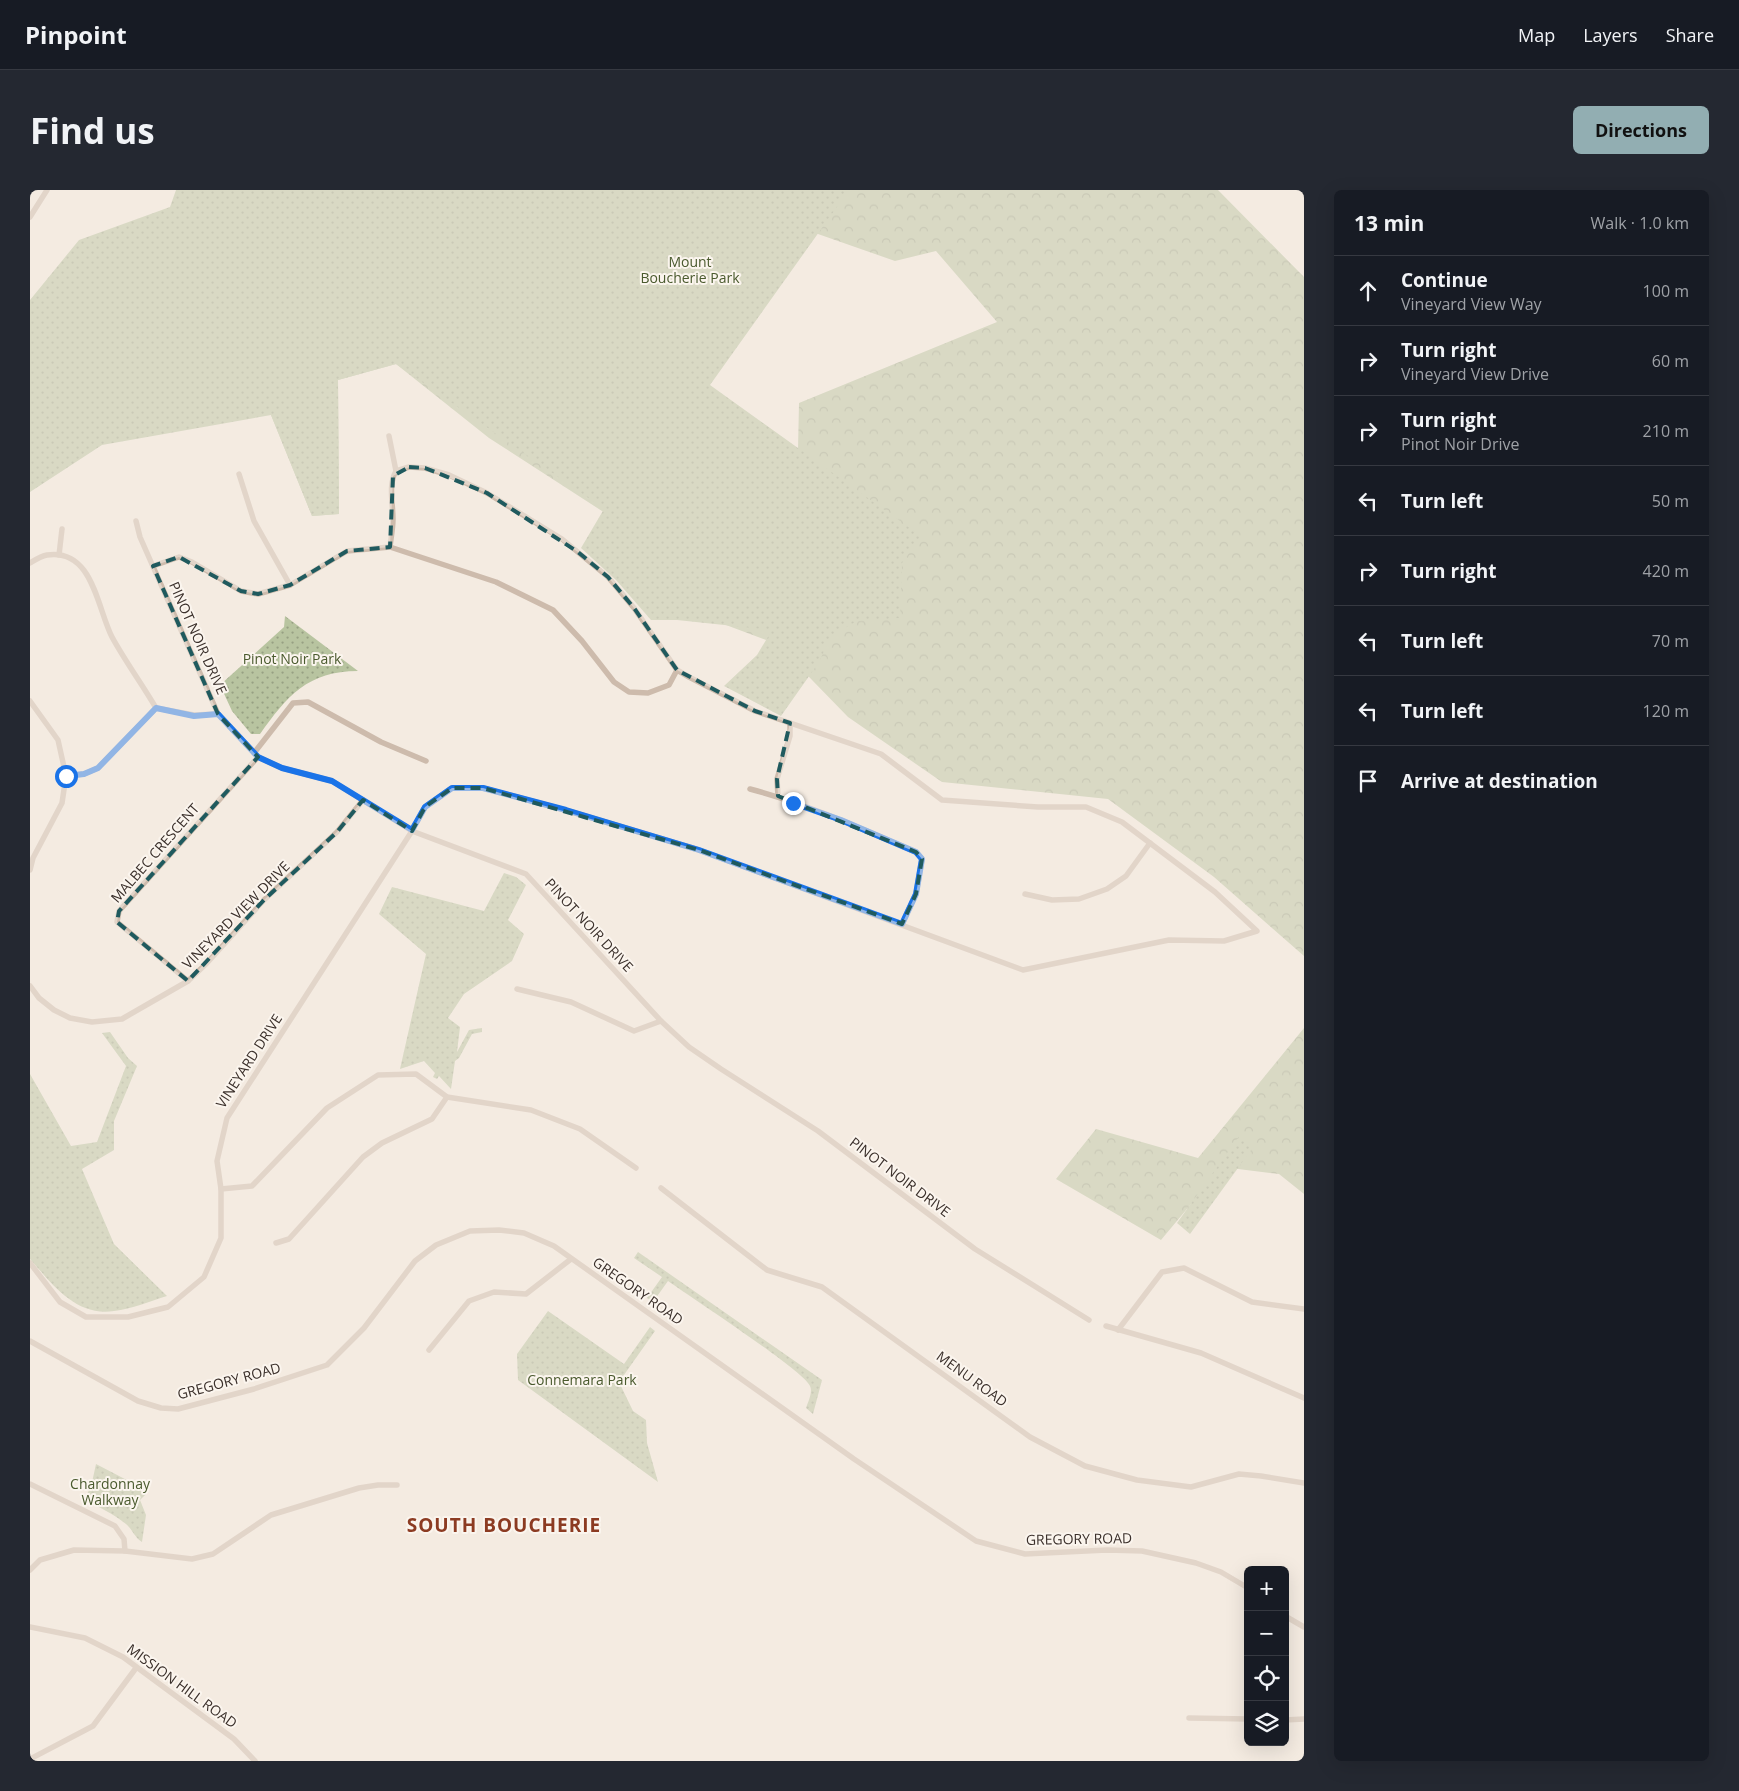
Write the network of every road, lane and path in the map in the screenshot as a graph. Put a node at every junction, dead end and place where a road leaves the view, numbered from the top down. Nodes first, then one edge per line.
1 (47, 190) edge
2 (30, 216) edge
3 (389, 436) dead end
4 (396, 471) junction
5 (238, 474) dead end
6 (136, 521) dead end
7 (62, 529) dead end
8 (390, 547) junction
9 (59, 555) junction
10 (30, 563) edge
11 (153, 566) junction
12 (290, 585) junction
13 (677, 670) junction
14 (30, 701) edge
15 (156, 708) junction
16 (218, 714) junction
17 (790, 723) junction
18 (256, 755) junction
19 (426, 761) dead end
20 (66, 776) junction
21 (750, 789) dead end
22 (778, 796) junction
23 (363, 800) junction
24 (412, 830) junction
25 (1150, 843) junction
26 (30, 870) edge
27 (1025, 894) dead end
28 (902, 924) junction
29 (188, 981) junction
30 (30, 986) edge
31 (517, 989) dead end
32 (661, 1021) junction
33 (447, 1097) junction
34 (636, 1168) dead end
35 (661, 1188) dead end
36 (221, 1189) junction
37 (276, 1243) dead end
38 (572, 1259) junction
39 (30, 1264) edge
40 (1304, 1309) edge
41 (1089, 1320) dead end
42 (1106, 1326) dead end
43 (1118, 1330) junction
44 (30, 1341) edge
45 (429, 1350) dead end
46 (1304, 1398) edge
47 (1304, 1483) edge
48 (30, 1484) edge
49 (397, 1485) dead end
50 (125, 1551) junction
51 (30, 1570) edge
52 (1244, 1586) edge
53 (1289, 1619) edge
54 (30, 1627) edge
55 (1304, 1628) edge
56 (136, 1668) junction
57 (1189, 1718) dead end
58 (1244, 1719) edge
59 (1304, 1719) edge
60 (1289, 1720) edge
61 (30, 1759) edge
62 (255, 1761) edge

1 - 2 street
3 - 4 street
4 - 8 street
4 - 13 street
5 - 12 street
6 - 11 street, PINOT NOIR DRIVE
7 - 9 street
8 - 12 street
8 - 13 street
9 - 10 street
9 - 15 street
11 - 12 street
11 - 16 street, PINOT NOIR DRIVE
13 - 17 street
14 - 20 street
15 - 16 street
15 - 20 street
16 - 18 street, PINOT NOIR DRIVE
17 - 22 street
17 - 25 street
18 - 19 street
18 - 23 street, PINOT NOIR DRIVE
18 - 29 street, MALBEC CRESCENT
20 - 26 street
21 - 22 street
22 - 28 street
23 - 24 street, PINOT NOIR DRIVE
23 - 29 street, VINEYARD VIEW DRIVE
24 - 28 street, VINEYARD DRIVE
24 - 32 street, PINOT NOIR DRIVE
24 - 36 street, VINEYARD DRIVE
25 - 27 street
25 - 28 street, VINEYARD DRIVE
29 - 30 street, VINEYARD VIEW DRIVE
31 - 32 street
32 - 41 street, PINOT NOIR DRIVE
33 - 34 street
33 - 36 street
33 - 37 street
35 - 47 street, MENU ROAD
36 - 39 street, VINEYARD DRIVE
38 - 44 street, GREGORY ROAD
38 - 45 street
38 - 52 street, GREGORY ROAD
40 - 43 street
42 - 43 street
43 - 46 street
48 - 50 street
49 - 50 street
50 - 51 street
53 - 55 street
54 - 56 street, MISSION HILL ROAD
56 - 61 street
56 - 62 street, MISSION HILL ROAD
57 - 58 street
59 - 60 street

